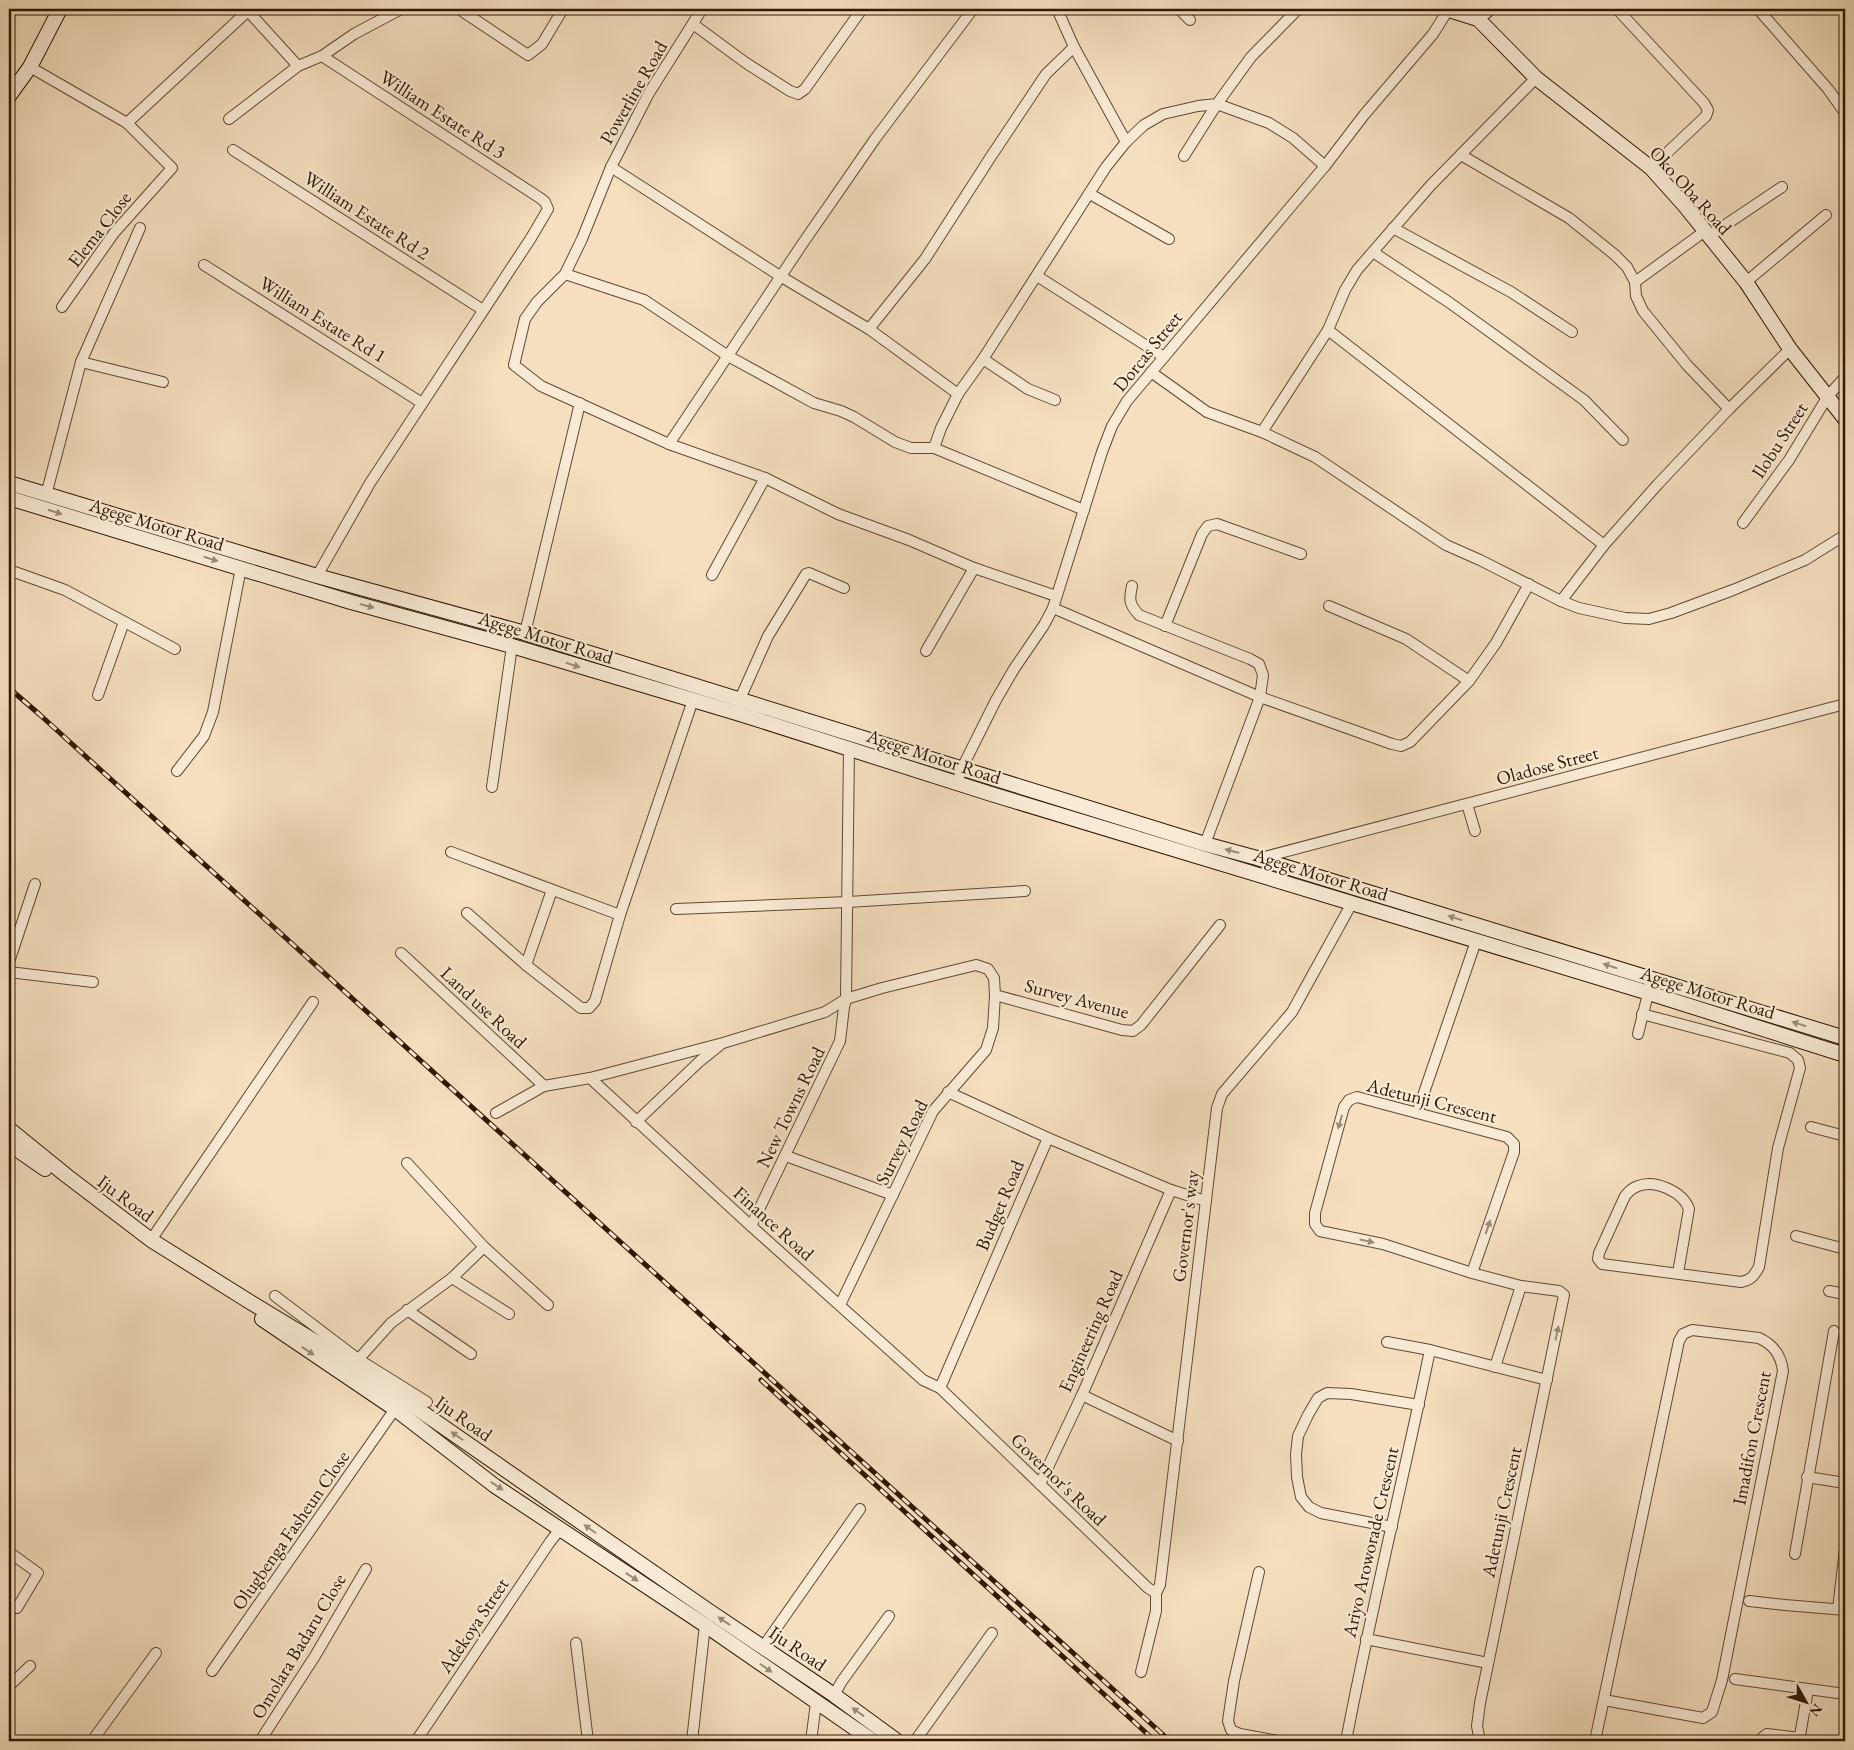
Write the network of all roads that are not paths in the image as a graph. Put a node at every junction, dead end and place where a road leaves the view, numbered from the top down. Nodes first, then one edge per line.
1 (60, 9) edge
2 (400, 9) edge
3 (459, 9) edge
4 (563, 9) edge
5 (702, 9) edge
6 (862, 9) edge
7 (973, 9) edge
8 (1057, 9) edge
9 (1179, 9) edge
10 (1298, 9) edge
11 (1447, 9) edge
12 (1492, 9) edge
13 (1618, 9) edge
14 (1758, 9) edge
15 (249, 10) edge
16 (1190, 20) dead end
17 (1478, 20) junction
18 (693, 24) junction
19 (1074, 47) junction
20 (322, 56) junction
21 (298, 66) junction
22 (30, 68) junction
23 (1536, 78) junction
24 (9, 96) edge
25 (1217, 104) junction
26 (1845, 113) edge
27 (229, 118) dead end
28 (128, 123) junction
29 (1126, 142) junction
30 (233, 150) dead end
31 (1460, 154) junction
32 (1184, 156) dead end
33 (1325, 166) junction
34 (611, 167) junction
35 (1651, 168) junction
36 (1782, 188) dead end
37 (1090, 194) junction
38 (1826, 215) dead end
39 (140, 228) dead end
40 (1393, 228) junction
41 (1707, 234) junction
42 (1169, 239) dead end
43 (1373, 252) junction
44 (204, 265) dead end
45 (565, 274) junction
46 (780, 276) junction
47 (1037, 276) junction
48 (1635, 282) junction
49 (1746, 282) junction
50 (62, 307) dead end
51 (483, 310) junction
52 (869, 329) junction
53 (1328, 330) junction
54 (1572, 332) dead end
55 (1790, 349) junction
56 (728, 356) junction
57 (1164, 357) junction
58 (983, 359) junction
59 (81, 362) junction
60 (1151, 372) junction
61 (1845, 377) edge
62 (163, 382) dead end
63 (958, 394) junction
64 (1828, 396) junction
65 (1055, 400) dead end
66 (422, 403) junction
67 (580, 403) junction
68 (1730, 409) junction
69 (1845, 419) edge
70 (1262, 432) junction
71 (1622, 440) dead end
72 (669, 444) junction
73 (934, 448) junction
74 (765, 478) junction
75 (9, 484) edge
76 (46, 495) junction
77 (9, 498) edge
78 (1084, 510) junction
79 (1743, 523) dead end
80 (1845, 535) edge
81 (1604, 545) junction
82 (1301, 554) dead end
83 (241, 568) junction
84 (974, 568) junction
85 (9, 570) edge
86 (712, 575) dead end
87 (317, 576) junction
88 (1529, 584) junction
89 (1132, 586) dead end
90 (844, 588) dead end
91 (1056, 596) junction
92 (1561, 601) junction
93 (1329, 606) dead end
94 (1053, 608) junction
95 (124, 622) junction
96 (1164, 626) junction
97 (525, 633) junction
98 (555, 643) junction
99 (512, 646) junction
100 (175, 650) dead end
101 (926, 651) dead end
102 (551, 658) junction
103 (643, 670) junction
104 (1469, 681) junction
105 (638, 684) junction
106 (98, 695) dead end
107 (1260, 697) junction
108 (740, 699) junction
109 (693, 700) junction
110 (1845, 704) edge
111 (849, 748) junction
112 (962, 768) junction
113 (176, 772) dead end
114 (957, 783) junction
115 (492, 788) dead end
116 (1467, 804) junction
117 (1475, 831) dead end
118 (1205, 844) junction
119 (451, 852) dead end
120 (1257, 858) junction
121 (1248, 872) junction
122 (35, 884) dead end
123 (552, 890) junction
124 (1025, 891) dead end
125 (848, 902) junction
126 (1352, 903) junction
127 (676, 909) dead end
128 (467, 913) dead end
129 (620, 915) junction
130 (1220, 925) dead end
131 (1476, 941) junction
132 (401, 953) dead end
133 (9, 962) edge
134 (526, 965) junction
135 (9, 972) edge
136 (1652, 979) junction
137 (93, 982) dead end
138 (1648, 993) junction
139 (995, 994) junction
140 (846, 999) junction
141 (313, 1002) dead end
142 (1642, 1014) junction
143 (1638, 1034) dead end
144 (1845, 1038) edge
145 (723, 1043) junction
146 (1845, 1055) edge
147 (590, 1078) junction
148 (544, 1086) junction
149 (948, 1092) junction
150 (496, 1113) dead end
151 (1417, 1113) junction
152 (636, 1122) junction
153 (1811, 1127) dead end
154 (9, 1129) edge
155 (1845, 1136) edge
156 (1048, 1138) junction
157 (9, 1144) edge
158 (786, 1156) junction
159 (407, 1163) dead end
160 (1170, 1190) junction
161 (893, 1195) junction
162 (1206, 1201) junction
163 (751, 1226) junction
164 (1796, 1236) dead end
165 (151, 1240) junction
166 (484, 1247) junction
167 (1845, 1249) edge
168 (1472, 1273) junction
169 (1678, 1273) junction
170 (452, 1278) junction
171 (1521, 1286) junction
172 (1829, 1291) dead end
173 (1845, 1294) edge
174 (275, 1296) dead end
175 (548, 1305) dead end
176 (840, 1305) junction
177 (407, 1310) junction
178 (509, 1314) dead end
179 (1834, 1331) dead end
180 (1387, 1342) dead end
181 (1430, 1350) junction
182 (471, 1354) dead end
183 (356, 1362) junction
184 (1495, 1366) junction
185 (1547, 1380) junction
186 (940, 1388) junction
187 (1082, 1395) junction
188 (427, 1402) dead end
189 (1418, 1405) junction
190 (395, 1409) junction
191 (1178, 1441) junction
192 (1807, 1477) junction
193 (1845, 1483) edge
194 (1040, 1484) junction
195 (860, 1509) dead end
196 (1392, 1527) junction
197 (560, 1529) junction
198 (1845, 1548) edge
199 (9, 1552) edge
200 (1795, 1554) dead end
201 (366, 1569) dead end
202 (1259, 1572) dead end
203 (1156, 1593) junction
204 (1749, 1601) dead end
205 (17, 1608) dead end
206 (1842, 1609) edge
207 (889, 1616) dead end
208 (704, 1624) junction
209 (992, 1633) dead end
210 (1366, 1640) junction
211 (576, 1643) dead end
212 (763, 1647) junction
213 (156, 1653) dead end
214 (1488, 1663) junction
215 (30, 1666) dead end
216 (212, 1671) dead end
217 (1141, 1672) dead end
218 (1735, 1679) dead end
219 (9, 1686) edge
220 (1808, 1690) junction
221 (1845, 1694) edge
222 (834, 1695) junction
223 (1604, 1700) junction
224 (816, 1703) junction
225 (1800, 1739) edge
226 (92, 1741) edge
227 (260, 1741) edge
228 (416, 1741) edge
229 (588, 1741) edge
230 (692, 1741) edge
231 (810, 1741) edge
232 (874, 1741) edge
233 (897, 1741) edge
234 (915, 1741) edge
235 (1278, 1741) edge
236 (1346, 1741) edge
237 (1480, 1741) edge
238 (1595, 1741) edge
239 (1761, 1741) edge

1 - 22 main road
2 - 20 street
3 - 4 street
5 - 18 street, Powerline Road
6 - 18 street
7 - 46 street
8 - 19 street
9 - 16 street
10 - 25 street
11 - 17 main road, Oko Oba Road
11 - 33 street, Dorcas Street
12 - 17 street
13 - 35 street
14 - 26 street
15 - 21 street
15 - 28 street
17 - 23 main road, Oko Oba Road
18 - 34 street, Powerline Road
19 - 29 street
19 - 52 street
20 - 21 street
20 - 51 street, William Estate Rd 3
21 - 27 street
22 - 24 main road
22 - 28 street
23 - 31 street
23 - 35 main road, Oko Oba Road
25 - 29 street
25 - 32 street
25 - 33 street
28 - 50 street, Elema Close
29 - 37 street
30 - 51 street, William Estate Rd 2
31 - 40 street
31 - 48 street
33 - 57 street, Dorcas Street
34 - 45 street, Powerline Road
34 - 46 street
35 - 41 main road, Oko Oba Road
36 - 41 street
37 - 42 street
37 - 47 street
38 - 49 street
39 - 59 street
40 - 43 street
40 - 54 street
41 - 48 street
41 - 49 main road, Oko Oba Road
43 - 53 street
43 - 71 street
44 - 66 street, William Estate Rd 1
45 - 56 street
45 - 67 street, Powerline Road
46 - 52 street
46 - 56 street
47 - 57 street
47 - 58 street
48 - 68 street
49 - 55 main road, Oko Oba Road
51 - 66 street
52 - 63 street
53 - 70 street
53 - 81 street
55 - 64 main road, Oko Oba Road
55 - 68 street
56 - 72 street
56 - 73 street
57 - 60 street, Dorcas Street
58 - 63 street
58 - 65 street
59 - 62 street
59 - 76 street
60 - 70 street
60 - 78 street, Dorcas Street
61 - 64 street, Ilobu Street
63 - 73 street
64 - 69 main road, Oko Oba Road
64 - 79 street, Ilobu Street
66 - 87 street
67 - 72 street
67 - 97 street
68 - 81 street
70 - 88 street
72 - 74 street
73 - 78 street
74 - 84 street
74 - 86 street
75 - 76 main road, Agege Motor Road
76 - 87 main road, Agege Motor Road
77 -> 83 main road, Agege Motor Road
78 - 91 street, Dorcas Street
80 - 92 street
81 - 92 street
82 - 96 street
83 -> 99 main road, Agege Motor Road
83 - 113 street
84 - 91 street
84 - 101 street
85 - 95 street
87 - 97 main road, Agege Motor Road
88 - 92 street
88 - 104 street
89 - 96 street
90 - 108 street
91 - 94 street, Dorcas Street
93 - 104 street
94 - 107 street
94 - 112 street, Dorcas Street
95 - 100 street
95 - 106 street
96 - 107 street
97 - 98 main road, Agege Motor Road
98 - 102 main road
98 - 103 main road, Agege Motor Road
99 - 102 main road, Agege Motor Road
99 - 115 street
102 -> 105 main road, Agege Motor Road
103 - 105 main road
103 - 108 main road, Agege Motor Road
104 - 107 street
105 - 109 main road, Agege Motor Road
107 - 118 street
108 - 112 main road, Agege Motor Road
109 - 111 main road, Agege Motor Road
109 - 129 street
110 - 116 street, Oladose Street
111 - 114 main road, Agege Motor Road
111 - 125 street, New Towns Road
112 - 114 street, Dorcas Street
112 - 118 main road, Agege Motor Road
114 - 121 main road, Agege Motor Road
116 - 117 street
116 - 120 street, Oladose Street
120 -> 118 main road, Agege Motor Road
119 - 123 street
120 - 121 street
136 -> 120 main road, Agege Motor Road
121 - 126 main road, Agege Motor Road
122 - 133 street
123 - 129 street
123 - 134 street
124 - 125 street
125 - 127 street
125 - 140 street, New Towns Road
126 - 131 main road, Agege Motor Road
126 - 162 street, Governor's way
128 - 134 street
129 - 134 street
130 - 139 street, Survey Avenue
131 - 138 main road, Agege Motor Road
131 - 151 street
132 - 148 street, Land use Road
135 - 137 street
136 - 138 street
144 -> 136 main road, Agege Motor Road
138 - 142 street
138 - 146 main road, Agege Motor Road
139 - 140 street, Survey Road
139 - 149 street, Survey Road
140 - 145 street
140 - 158 street, New Towns Road
141 - 165 street
142 - 143 street
142 - 169 street
145 - 147 street
145 - 152 street
147 - 148 street
147 - 152 street, Finance Road
148 - 150 street
149 - 156 street
149 - 161 street, Survey Road
168 -> 151 street, Adetunji Crescent
151 -> 168 street, Adetunji Crescent
152 - 163 street, Finance Road
153 - 155 street
154 - 165 main road, Iju Road
156 - 160 street
156 - 186 street, Budget Road
157 -> 190 main road, Iju Road
158 - 161 street
158 - 163 street, New Towns Road
159 - 166 street
160 - 162 street
160 - 187 street, Engineering Road
161 - 176 street, Survey Road
162 - 191 street, Governor's way
163 - 176 street, Finance Road
164 - 167 street
165 - 183 main road, Iju Road
166 - 170 street
166 - 175 street
168 - 171 street, Adetunji Crescent
169 - 169 street
170 - 177 street
170 - 178 street
171 - 184 street
185 -> 171 street, Adetunji Crescent
172 - 173 street
174 - 183 street
176 - 186 street, Finance Road
177 - 182 street
177 - 183 street
179 - 192 street
180 - 181 street
181 - 184 street
181 - 189 street, Ariyo Aroworade Crescent
183 - 188 street
212 -> 183 main road, Iju Road
184 - 185 street
185 - 214 street, Adetunji Crescent
186 - 194 street, Governor's Road
187 - 191 street
187 - 194 street, Engineering Road
189 - 196 street, Ariyo Aroworade Crescent
189 - 196 street
190 -> 197 main road, Iju Road
190 - 216 street, Olugbenga Fasheun Close
191 - 203 street, Governor's way
192 - 193 street
192 - 200 street
194 - 203 street, Governor's Road
195 - 212 street
196 - 210 street, Ariyo Aroworade Crescent
197 -> 208 main road, Iju Road
197 - 228 street, Adekoya Street
198 - 206 street
199 - 205 street
201 - 227 street, Omolara Badaru Close
202 - 235 street
203 - 217 street, Governor's way
204 - 206 street
207 - 222 street
208 -> 224 main road, Iju Road
208 - 230 street
209 - 234 street
210 - 214 street
210 - 236 street, Ariyo Aroworade Crescent
211 - 229 street
212 - 222 main road, Iju Road
213 - 226 street
214 - 237 street, Adetunji Crescent
215 - 219 street
218 - 220 street
220 - 221 street
220 - 225 street
233 -> 222 main road, Iju Road
223 - 223 street, Imadifon Crescent
223 - 238 street, Imadifon Crescent
224 - 231 street
224 - 232 main road, Iju Road
225 - 239 street

